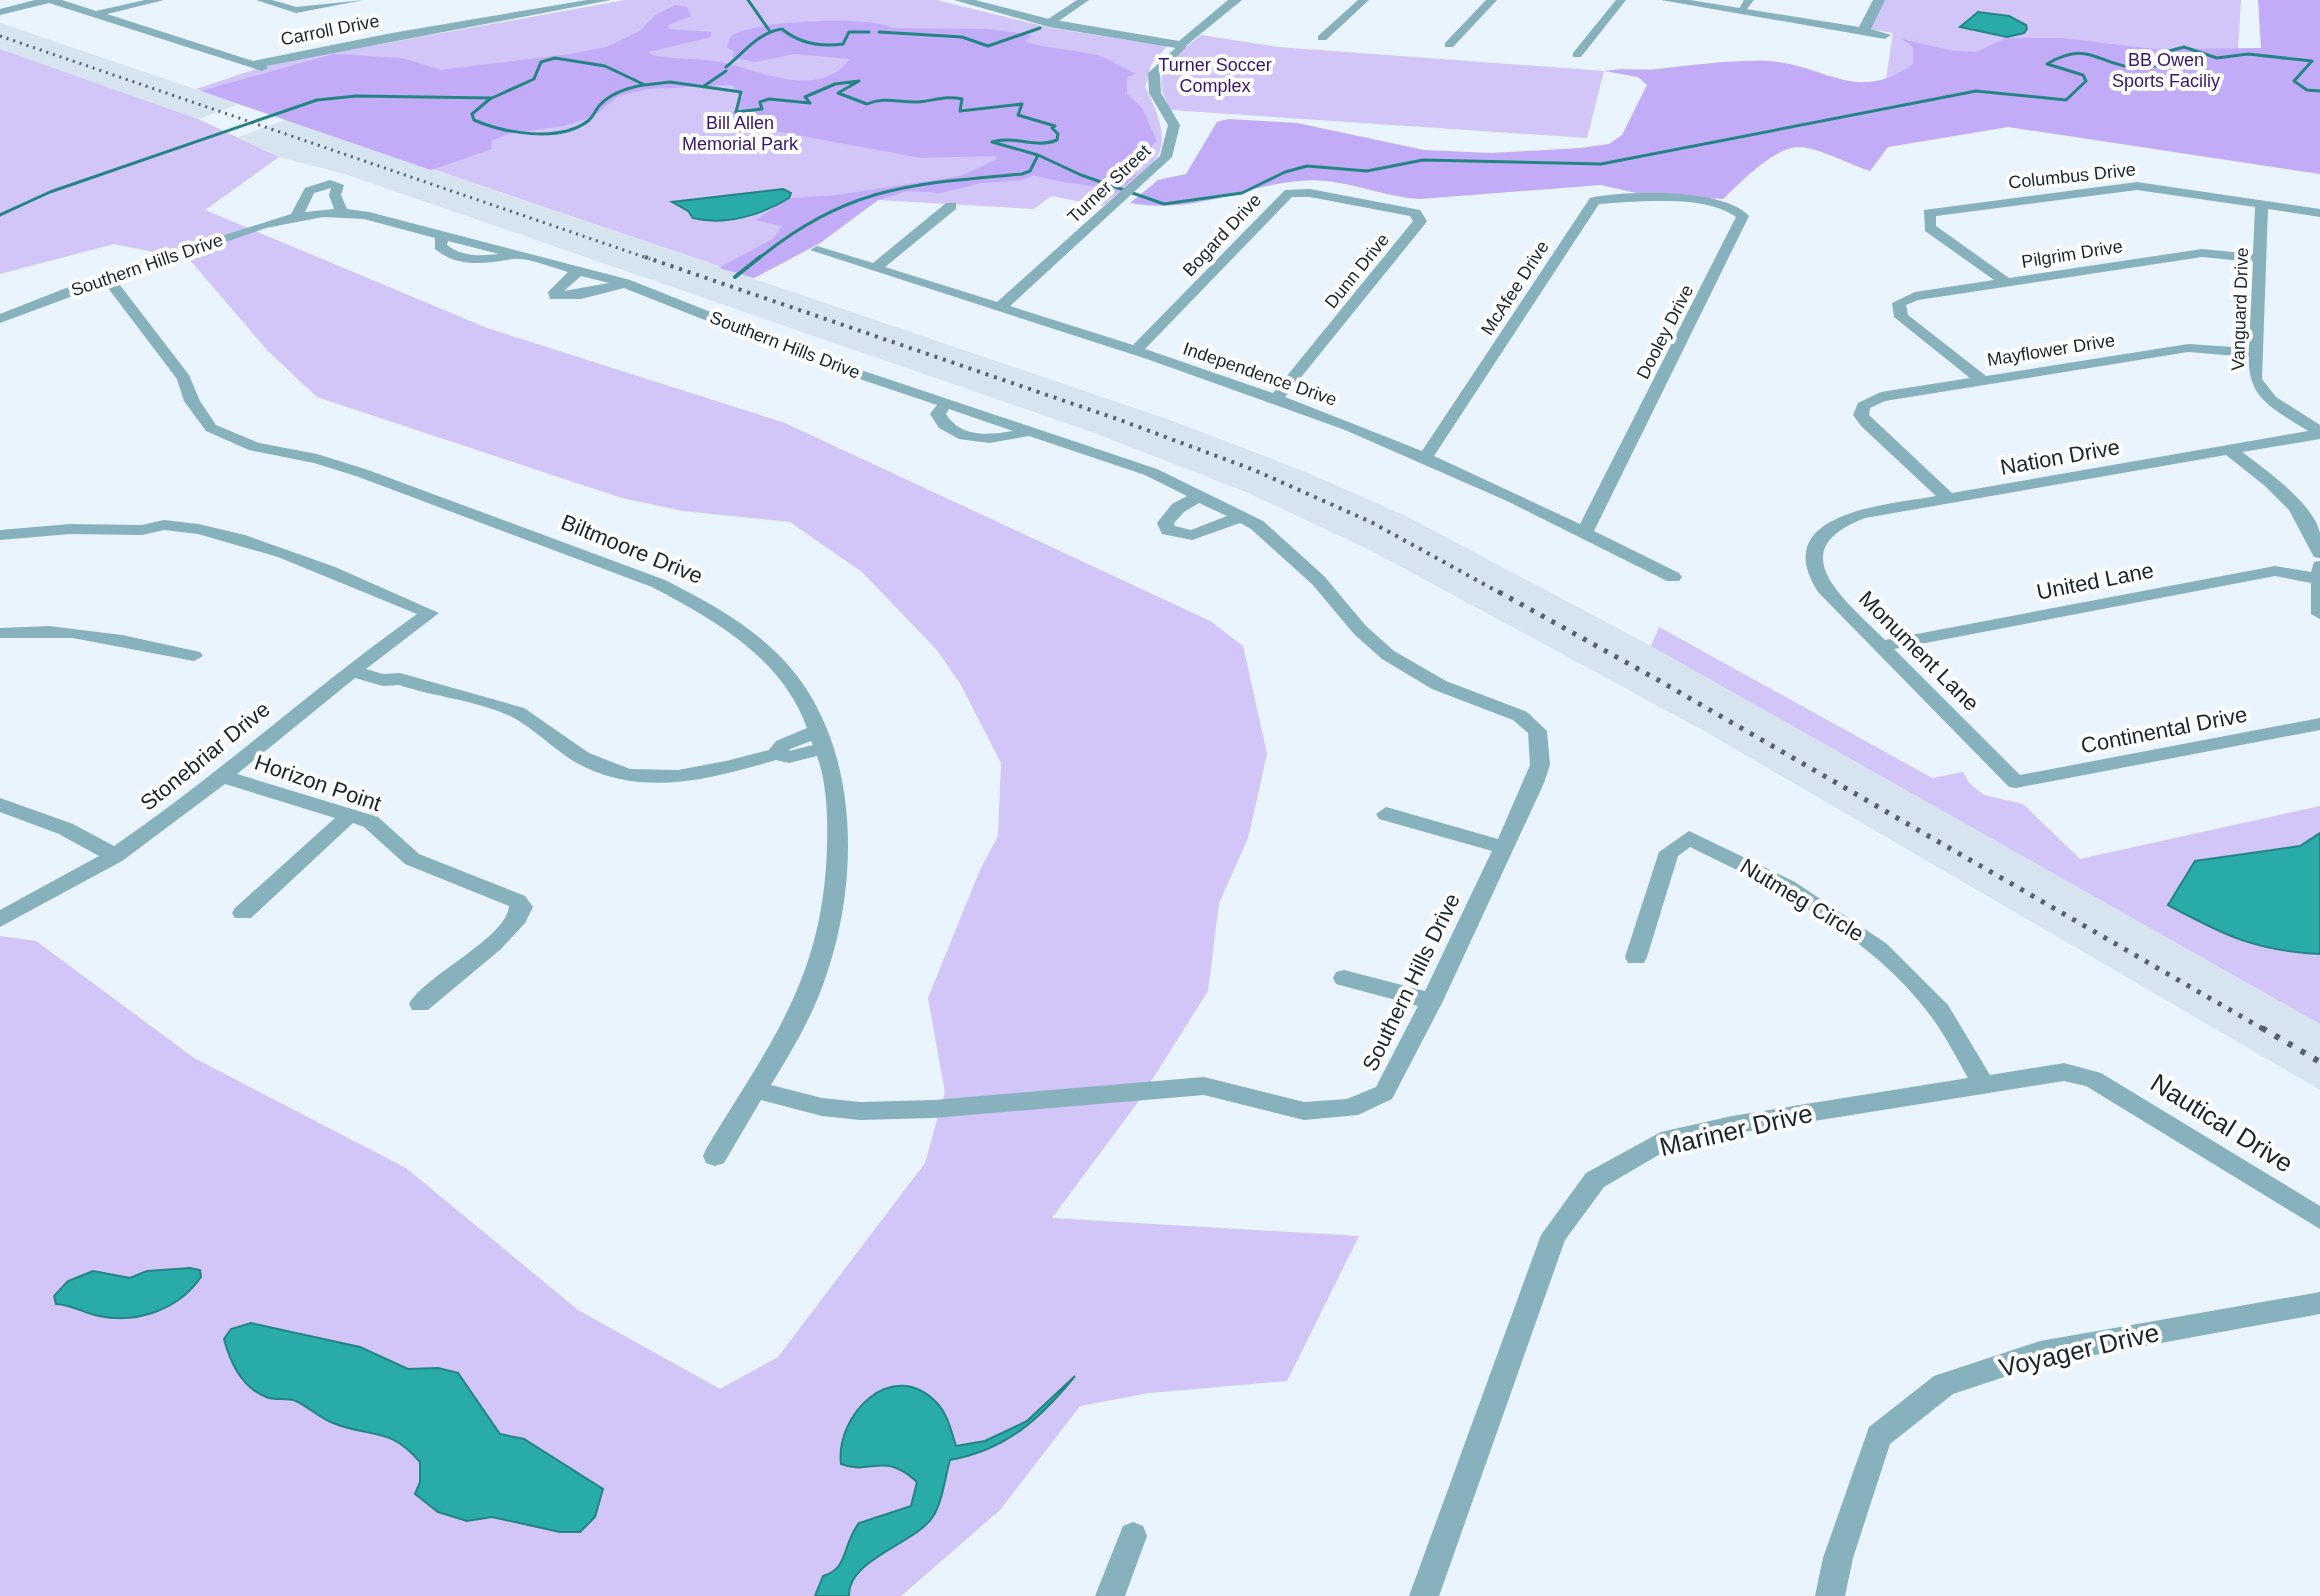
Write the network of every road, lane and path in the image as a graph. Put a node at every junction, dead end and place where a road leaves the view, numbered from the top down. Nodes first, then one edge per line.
1 (12, 0) edge
2 (50, 0) edge
3 (159, 0) edge
4 (261, 0) edge
5 (359, 0) edge
6 (606, 0) edge
7 (960, 0) edge
8 (1084, 0) edge
9 (1236, 0) edge
10 (1364, 0) edge
11 (1492, 0) edge
12 (1621, 0) edge
13 (1667, 0) edge
14 (1879, 0) edge
15 (0, 3) edge
16 (1746, 5) edge
17 (0, 12) edge
18 (95, 14) junction
19 (1049, 23) junction
20 (1864, 31) junction
21 (1885, 35) dead end
22 (1322, 38) dead end
23 (1182, 45) junction
24 (1449, 45) dead end
25 (1577, 55) dead end
26 (1670, 200) joint
27 (1356, 201) joint
28 (2262, 204) junction
29 (951, 206) dead end
30 (341, 211) junction
31 (2320, 213) edge
32 (297, 218) junction
33 (817, 250) dead end
34 (2259, 259) junction
35 (875, 268) junction
36 (578, 271) junction
37 (107, 277) junction
38 (2006, 282) junction
39 (625, 283) junction
40 (999, 308) junction
41 (0, 319) edge
42 (1135, 351) junction
43 (2256, 353) junction
44 (1983, 381) junction
45 (1276, 399) junction
46 (2320, 433) edge
47 (2229, 450) junction
48 (1425, 458) junction
49 (1201, 495) junction
50 (1948, 498) junction
51 (1240, 517) junction
52 (1584, 533) junction
53 (0, 535) edge
54 (1816, 542) joint
55 (2320, 553) edge
56 (2320, 562) edge
57 (1673, 577) dead end
58 (2319, 579) edge
59 (2320, 614) edge
60 (0, 633) edge
61 (1880, 646) junction
62 (194, 656) dead end
63 (367, 659) junction
64 (350, 671) junction
65 (400, 679) junction
66 (2320, 724) edge
67 (821, 740) junction
68 (220, 776) junction
69 (2016, 782) joint
70 (0, 805) edge
71 (1386, 814) dead end
72 (350, 815) junction
73 (1501, 847) junction
74 (115, 856) junction
75 (243, 913) dead end
76 (0, 919) edge
77 (1636, 957) dead end
78 (1344, 978) dead end
79 (1432, 1001) junction
80 (420, 1004) dead end
81 (2093, 1079) joint
82 (1984, 1085) junction
83 (753, 1089) junction
84 (715, 1156) dead end
85 (2320, 1219) edge
86 (2320, 1303) edge
87 (1133, 1536) dead end
88 (1110, 1596) edge
89 (1424, 1596) edge
90 (1830, 1596) edge

1 - 15 street
2 - 17 street
2 - 18 street
3 - 18 street
4 - 5 street
6 - 18 street, Carroll Drive
7 - 19 street
8 - 19 street
9 - 23 street, Turner Street
10 - 22 street
11 - 24 street
12 - 25 street
13 - 16 street
14 - 20 street
16 - 20 street
19 - 23 street
20 - 21 street
23 - 40 street, Turner Street
26 - 48 street, McAfee Drive
26 - 52 street, Dooley Drive
27 - 42 street, Bogard Drive
27 - 45 street, Dunn Drive
28 - 31 street, Columbus Drive
28 - 34 street, Vanguard Drive
28 - 38 street, Columbus Drive
29 - 35 street
30 - 32 street, Southern Hills Drive
30 - 32 street
30 - 36 street, Southern Hills Drive
32 - 37 street, Southern Hills Drive
33 - 35 street, Independence Drive
34 - 38 street, Pilgrim Drive
34 - 43 street, Vanguard Drive
35 - 40 street, Independence Drive
36 - 39 street, Southern Hills Drive
36 - 39 street
37 - 41 street, Southern Hills Drive
37 - 67 street, Biltmoore Drive
38 - 44 street, Pilgrim Drive
39 - 49 street, Southern Hills Drive
40 - 42 street, Independence Drive
42 - 45 street, Independence Drive
43 - 44 street, Mayflower Drive
43 - 46 street, Vanguard Drive
44 - 50 street, Mayflower Drive
45 - 48 street, Independence Drive
46 - 47 street, Nation Drive
47 - 50 street, Nation Drive
47 - 55 street
48 - 52 street, Independence Drive
49 - 51 street, Southern Hills Drive
49 - 51 street
50 - 54 street, Nation Drive
51 - 73 street, Southern Hills Drive
52 - 57 street, Independence Drive
53 - 63 street, Stonebriar Drive
54 - 61 street, Monument Lane
56 - 58 street
58 - 59 street
58 - 61 street, United Lane
60 - 62 street
61 - 69 street, Monument Lane
63 - 64 street, Stonebriar Drive
63 - 65 street
64 - 65 street
64 - 68 street, Stonebriar Drive
65 - 67 street
66 - 69 street, Continental Drive
67 - 83 street, Biltmoore Drive
68 - 72 street, Horizon Point
68 - 74 street, Stonebriar Drive
70 - 74 street
71 - 73 street
72 - 75 street
72 - 80 street, Horizon Point
73 - 79 street, Southern Hills Drive
74 - 76 street, Stonebriar Drive
77 - 82 street, Nutmeg Circle
78 - 79 street
79 - 83 street, Southern Hills Drive
81 - 82 street, Mariner Drive
81 - 85 street, Nautical Drive
82 - 89 street, Mariner Drive
83 - 84 street, Biltmoore Drive
86 - 90 street, Voyager Drive
87 - 88 street

